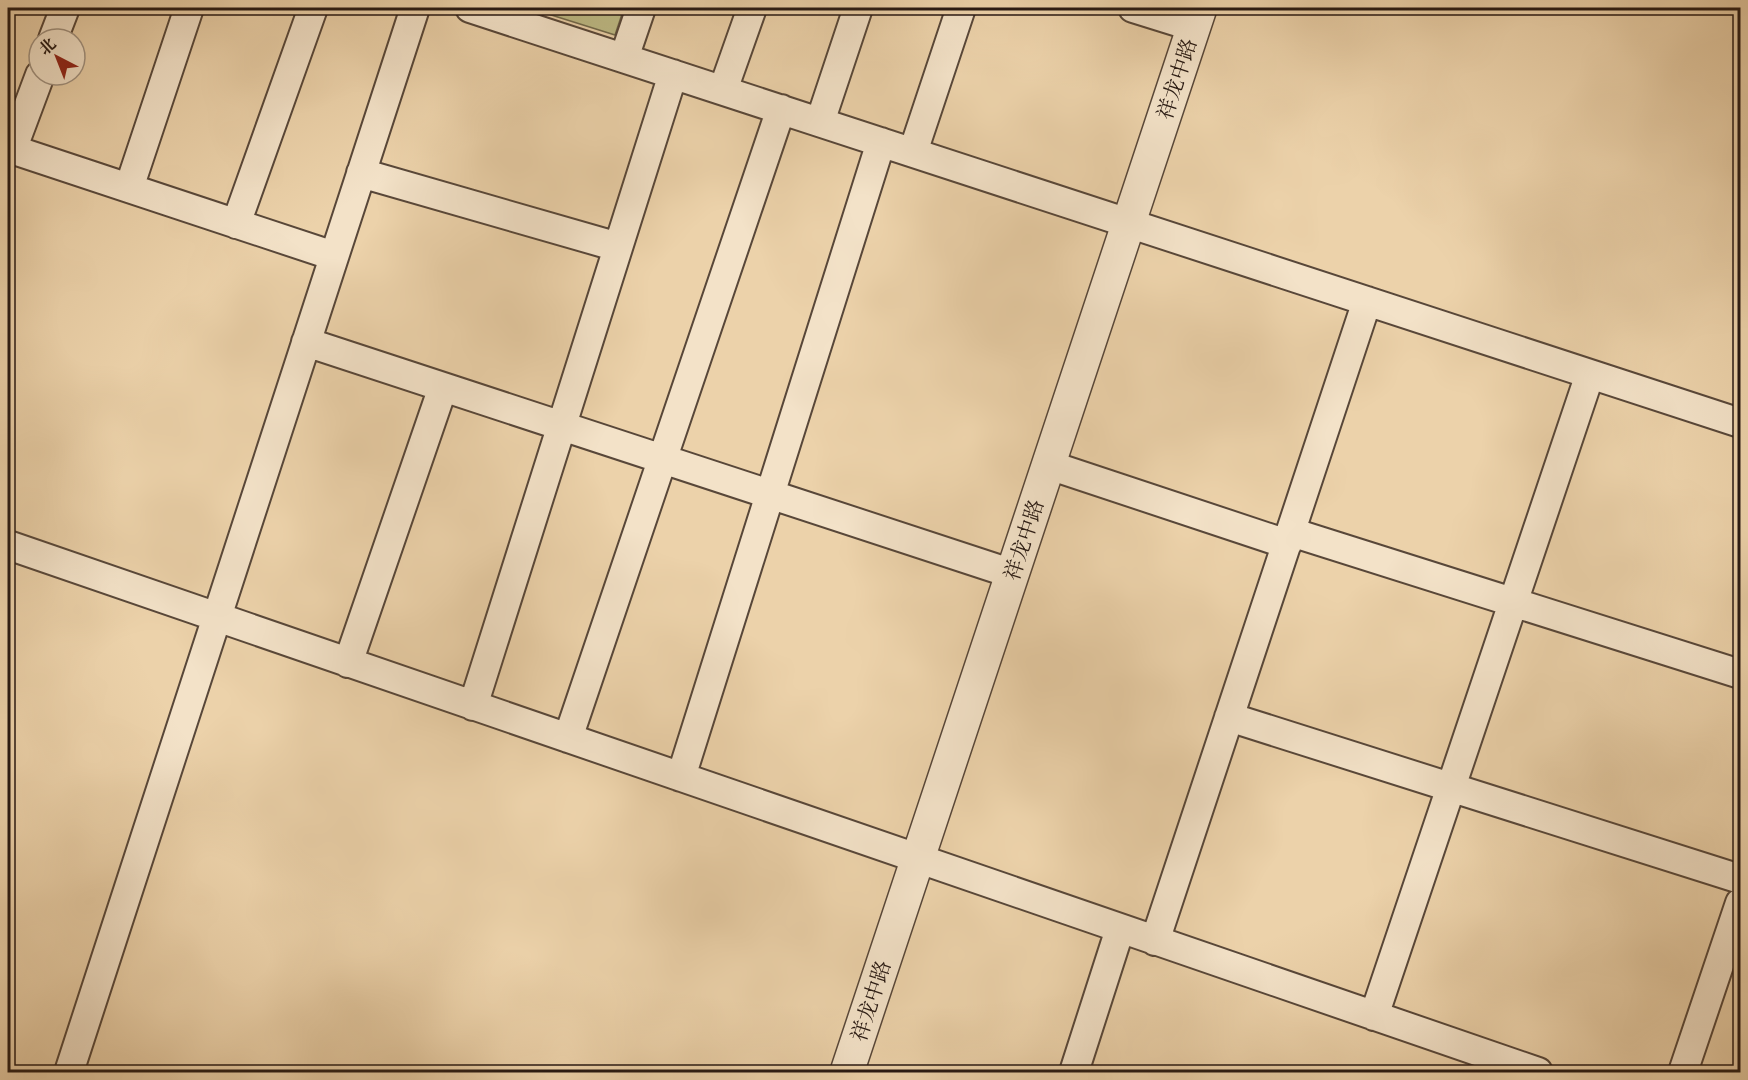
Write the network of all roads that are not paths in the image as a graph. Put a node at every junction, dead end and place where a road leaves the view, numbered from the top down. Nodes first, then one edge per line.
1 (65, 8) edge
2 (189, 8) edge
3 (313, 8) edge
4 (415, 8) edge
5 (470, 8) edge
6 (641, 8) edge
7 (752, 8) edge
8 (858, 8) edge
9 (961, 8) edge
10 (1132, 8) edge
11 (1197, 17) edge
12 (58, 27) edge
13 (624, 58) junction
14 (673, 74) junction
15 (35, 87) edge
16 (723, 90) junction
17 (781, 109) junction
18 (820, 122) junction
19 (881, 142) junction
20 (10, 149) edge
21 (913, 152) junction
22 (361, 172) junction
23 (129, 188) junction
24 (1129, 223) junction
25 (236, 224) junction
26 (618, 247) junction
27 (333, 256) junction
28 (1367, 301) junction
29 (306, 342) junction
30 (1590, 374) junction
31 (443, 387) junction
32 (1740, 423) edge
33 (562, 426) junction
34 (663, 459) junction
35 (1049, 465) junction
36 (770, 494) junction
37 (1289, 538) junction
38 (8, 545) edge
39 (1013, 574) junction
40 (1513, 602) junction
41 (217, 617) junction
42 (348, 663) junction
43 (1740, 674) edge
44 (473, 706) junction
45 (1229, 717) junction
46 (568, 738) junction
47 (681, 777) junction
48 (1451, 787) junction
49 (918, 859) junction
50 (1740, 879) edge
51 (1740, 903) edge
52 (1120, 928) junction
53 (1155, 940) junction
54 (1740, 968) edge
55 (1709, 995) junction
56 (1374, 1016) junction
57 (69, 1072) edge
58 (847, 1072) edge
59 (1074, 1072) edge
60 (1538, 1072) edge
61 (1683, 1072) edge

1 - 12 street
2 - 23 street
3 - 25 street
4 - 22 street
5 - 13 street
6 - 13 street
7 - 16 street
8 - 18 street
9 - 21 street
10 - 11 street
11 - 24 street, 祥龙中路
13 - 14 street
14 - 16 street
14 - 26 street
15 - 20 street
16 - 17 street
17 - 18 street
17 - 34 street
18 - 19 street
19 - 21 street
19 - 36 street
20 - 23 street
21 - 24 street
22 - 26 street
22 - 27 street
23 - 25 street
24 - 28 street
24 - 35 street, 祥龙中路
25 - 27 street
26 - 33 street
27 - 29 street
28 - 30 street
28 - 37 street
29 - 31 street
29 - 41 street
30 - 32 street
30 - 40 street
31 - 33 street
31 - 42 street
33 - 34 street
33 - 44 street
34 - 36 street
34 - 46 street
35 - 37 street
35 - 39 street, 祥龙中路
36 - 39 street
36 - 47 street
37 - 40 street
37 - 45 street
38 - 41 street
39 - 49 street, 祥龙中路
40 - 43 street
40 - 48 street
41 - 42 street
41 - 57 street
42 - 44 street
44 - 46 street
45 - 48 street
45 - 53 street
46 - 47 street
47 - 49 street
48 - 50 street
48 - 56 street
49 - 52 street
49 - 58 street, 祥龙中路
51 - 55 street
52 - 53 street
52 - 59 street
53 - 56 street
54 - 55 street
55 - 61 street
56 - 60 street

